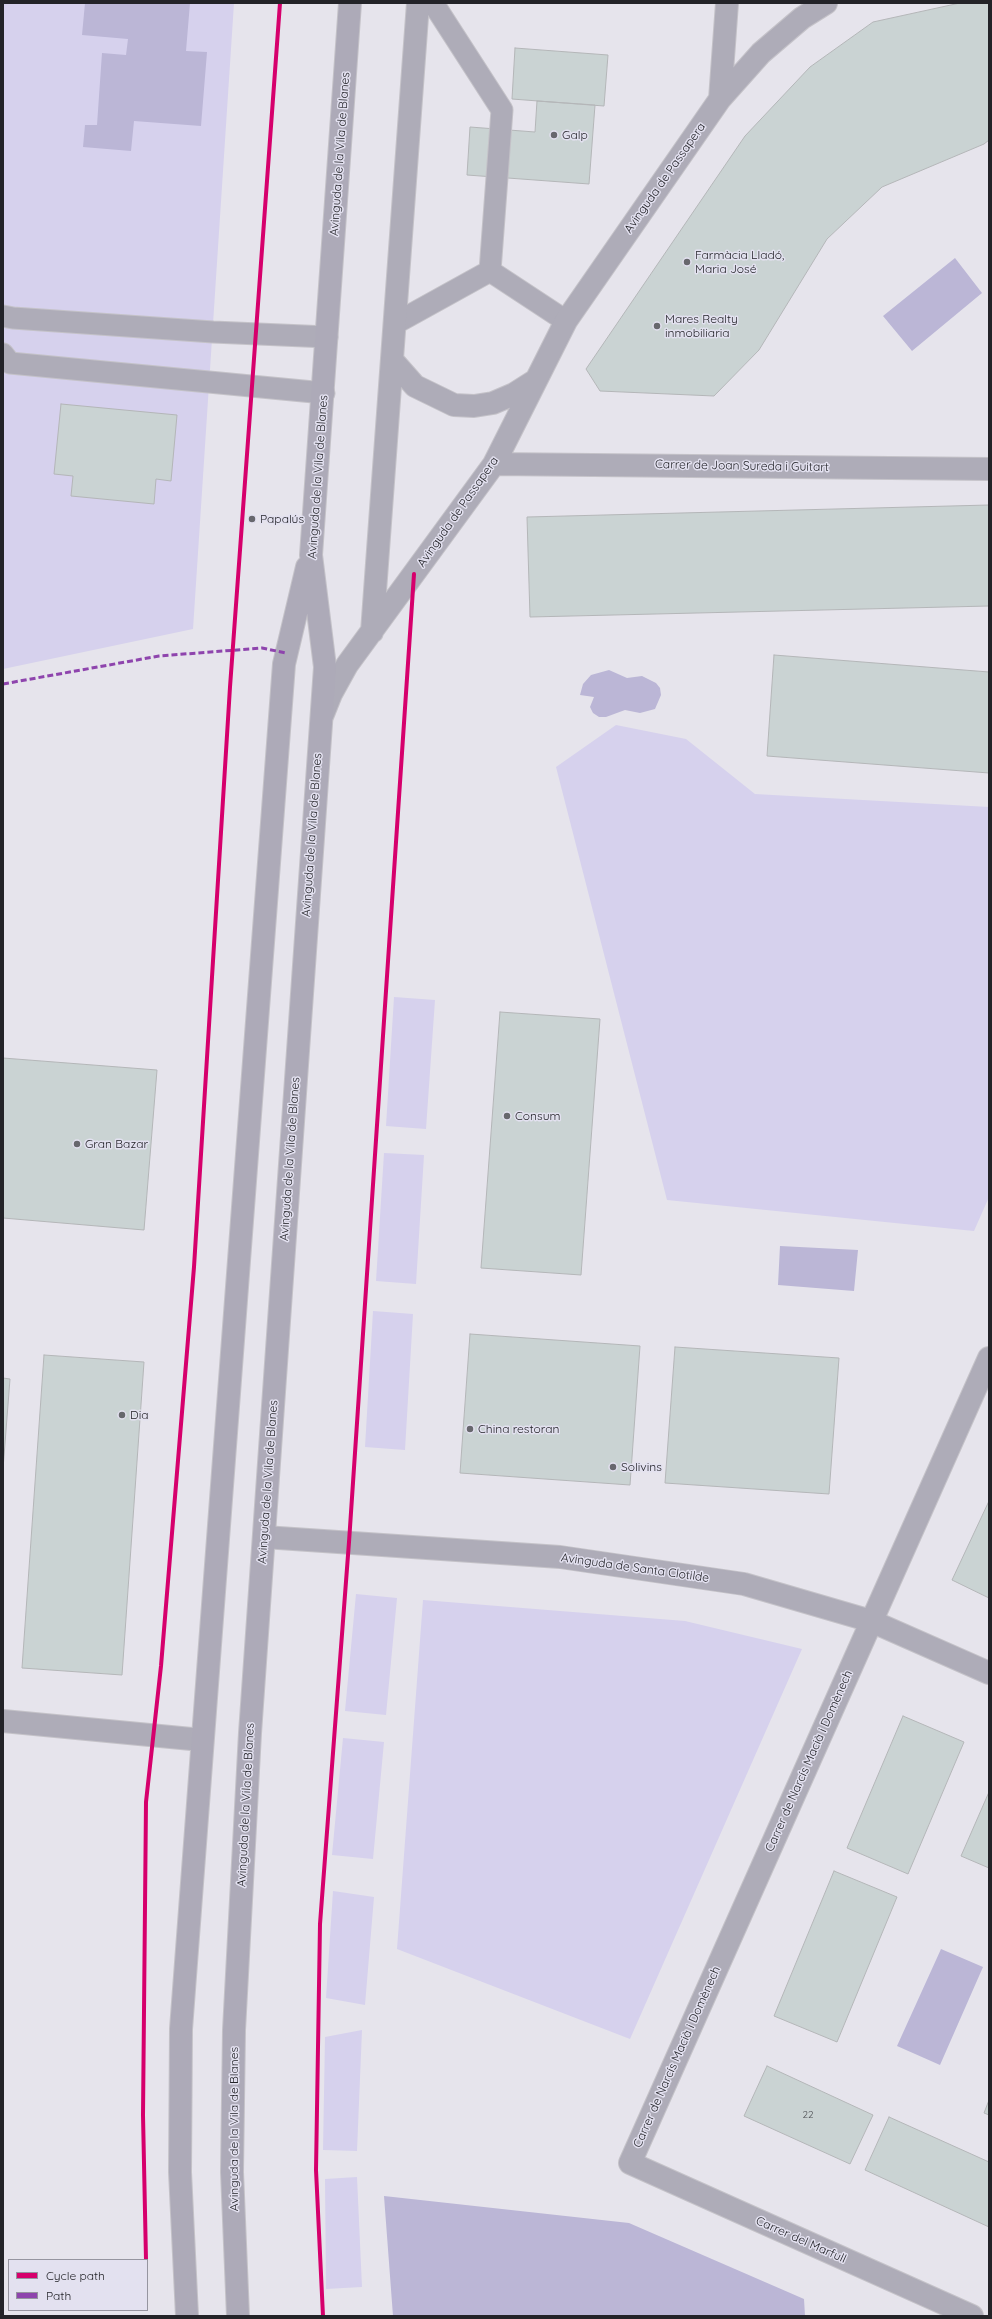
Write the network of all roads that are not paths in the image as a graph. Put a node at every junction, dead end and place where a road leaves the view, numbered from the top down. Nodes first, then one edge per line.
1 (350, 3) edge
2 (418, 3) edge
3 (433, 3) edge
4 (727, 3) edge
5 (826, 3) edge
6 (720, 99) junction
7 (490, 271) junction
8 (3, 316) edge
9 (566, 321) junction
10 (396, 323) junction
11 (327, 337) junction
12 (3, 354) edge
13 (392, 360) junction
14 (536, 380) junction
15 (324, 393) junction
16 (494, 464) junction
17 (989, 469) edge
18 (311, 555) junction
19 (372, 632) junction
20 (322, 719) junction
21 (989, 1358) edge
22 (264, 1536) junction
23 (872, 1621) junction
24 (989, 1673) edge
25 (3, 1721) edge
26 (202, 1740) junction
27 (630, 2163) joint
28 (187, 2316) edge
29 (238, 2316) edge
30 (972, 2316) edge

1 - 11 main road, Avinguda de la Vila de Blanes
2 - 10 street
3 - 7 lane
4 - 6 street
5 - 6 street, Avinguda de Passapera
6 - 9 street, Avinguda de Passapera
7 - 9 lane
7 - 10 lane
8 - 11 lane
9 - 14 street, Avinguda de Passapera
10 - 13 street
11 - 15 main road, Avinguda de la Vila de Blanes
12 - 15 lane
13 - 14 street
13 - 19 street
14 - 16 street, Avinguda de Passapera
15 - 18 main road, Avinguda de la Vila de Blanes
16 - 17 street, Carrer de Joan Sureda i Guitart
16 - 19 street, Avinguda de Passapera
18 - 20 main road, Avinguda de la Vila de Blanes
18 - 26 main road
19 - 20 street, Avinguda de Passapera
20 - 22 main road, Avinguda de la Vila de Blanes
21 - 23 street, Carrer de Narcís Macià i Domènech
22 - 23 street, Avinguda de Santa Clotilde
22 - 29 main road, Avinguda de la Vila de Blanes
23 - 24 street, Avinguda de Santa Clotilde
23 - 27 street, Carrer de Narcís Macià i Domènech
25 - 26 street
26 - 28 main road
27 - 30 street, Carrer del Marfull

